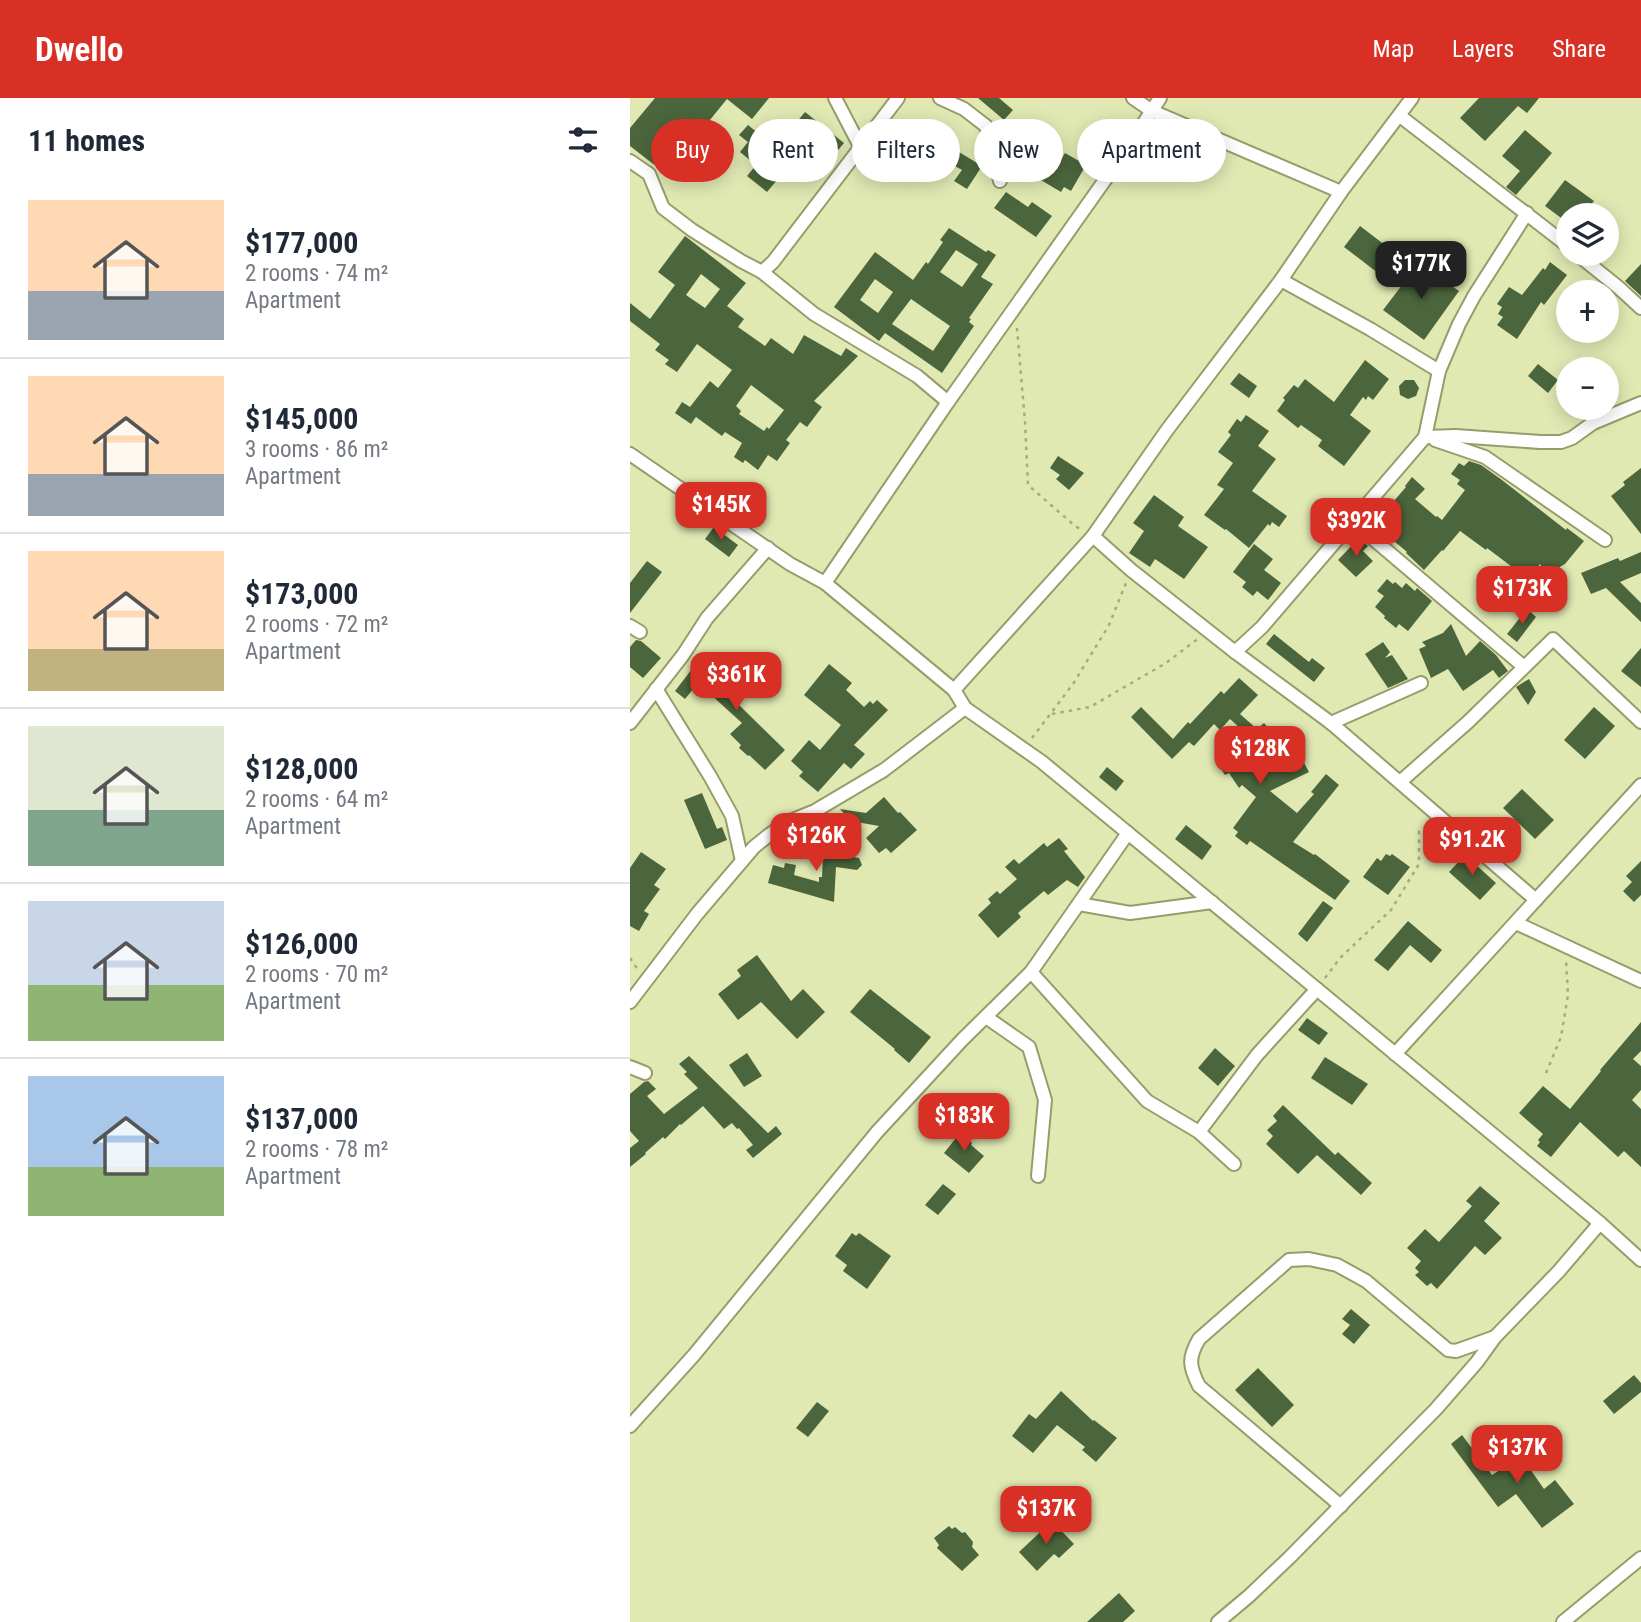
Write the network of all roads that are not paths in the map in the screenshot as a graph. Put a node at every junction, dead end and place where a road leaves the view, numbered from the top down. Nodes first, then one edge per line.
1 (835, 98) edge
2 (898, 98) edge
3 (940, 98) edge
4 (1133, 98) edge
5 (1160, 98) edge
6 (1412, 98) edge
7 (1152, 111) junction
8 (1400, 116) junction
9 (881, 119) edge
10 (977, 119) edge
11 (852, 131) edge
12 (852, 157) edge
13 (630, 161) edge
14 (1340, 192) junction
15 (1527, 213) junction
16 (1556, 236) edge
17 (1592, 266) edge
18 (762, 272) junction
19 (1281, 280) junction
20 (1641, 308) edge
21 (1439, 371) junction
22 (948, 402) junction
23 (1641, 403) edge
24 (1425, 437) junction
25 (630, 454) edge
26 (1352, 521) junction
27 (1093, 536) junction
28 (1605, 540) dead end
29 (768, 548) junction
30 (825, 583) junction
31 (1235, 652) junction
32 (1524, 667) junction
33 (1421, 683) dead end
34 (656, 689) junction
35 (954, 690) junction
36 (965, 708) junction
37 (1641, 722) edge
38 (630, 723) edge
39 (1331, 723) junction
40 (1400, 782) junction
41 (1641, 785) edge
42 (1128, 833) junction
43 (742, 861) junction
44 (1536, 900) junction
45 (1212, 902) junction
46 (1079, 904) junction
47 (1516, 923) junction
48 (1031, 972) junction
49 (1641, 981) edge
50 (1317, 989) junction
51 (630, 1002) edge
52 (986, 1017) junction
53 (1395, 1054) junction
54 (630, 1067) edge
55 (645, 1073) dead end
56 (1199, 1132) junction
57 (1234, 1164) dead end
58 (1038, 1176) dead end
59 (1601, 1223) junction
60 (1641, 1260) edge
61 (1496, 1337) junction
62 (630, 1426) edge
63 (1340, 1506) junction
64 (1641, 1558) edge
65 (1218, 1622) edge
66 (1563, 1622) edge

1 - 11 street
2 - 9 street
3 - 10 street
4 - 7 street
5 - 7 street
6 - 8 street
7 - 14 street
7 - 22 street
8 - 14 street
8 - 15 street
12 - 18 street
13 - 18 street
14 - 19 street
15 - 16 street
15 - 21 street
17 - 20 street
18 - 22 street
19 - 21 street
19 - 27 street
21 - 24 street
22 - 30 street
23 - 24 street
24 - 26 street
24 - 28 street
25 - 29 street
26 - 31 street
26 - 32 street
27 - 31 street
27 - 35 street
29 - 30 street
29 - 34 street
30 - 35 street
31 - 39 street
32 - 37 street
32 - 40 street
33 - 39 street
34 - 38 street
34 - 43 street
35 - 36 street
36 - 42 street
36 - 43 street
39 - 40 street
40 - 44 street
41 - 44 street
42 - 45 street
42 - 46 street
43 - 51 street
44 - 47 street
45 - 46 street
45 - 50 street
46 - 48 street
47 - 49 street
47 - 53 street
48 - 52 street
48 - 56 street
50 - 53 street
50 - 56 street
52 - 58 street
52 - 62 street
53 - 59 street
54 - 55 street
56 - 57 street
59 - 60 street
59 - 61 street
61 - 63 street
61 - 63 street
63 - 65 street
64 - 66 street

